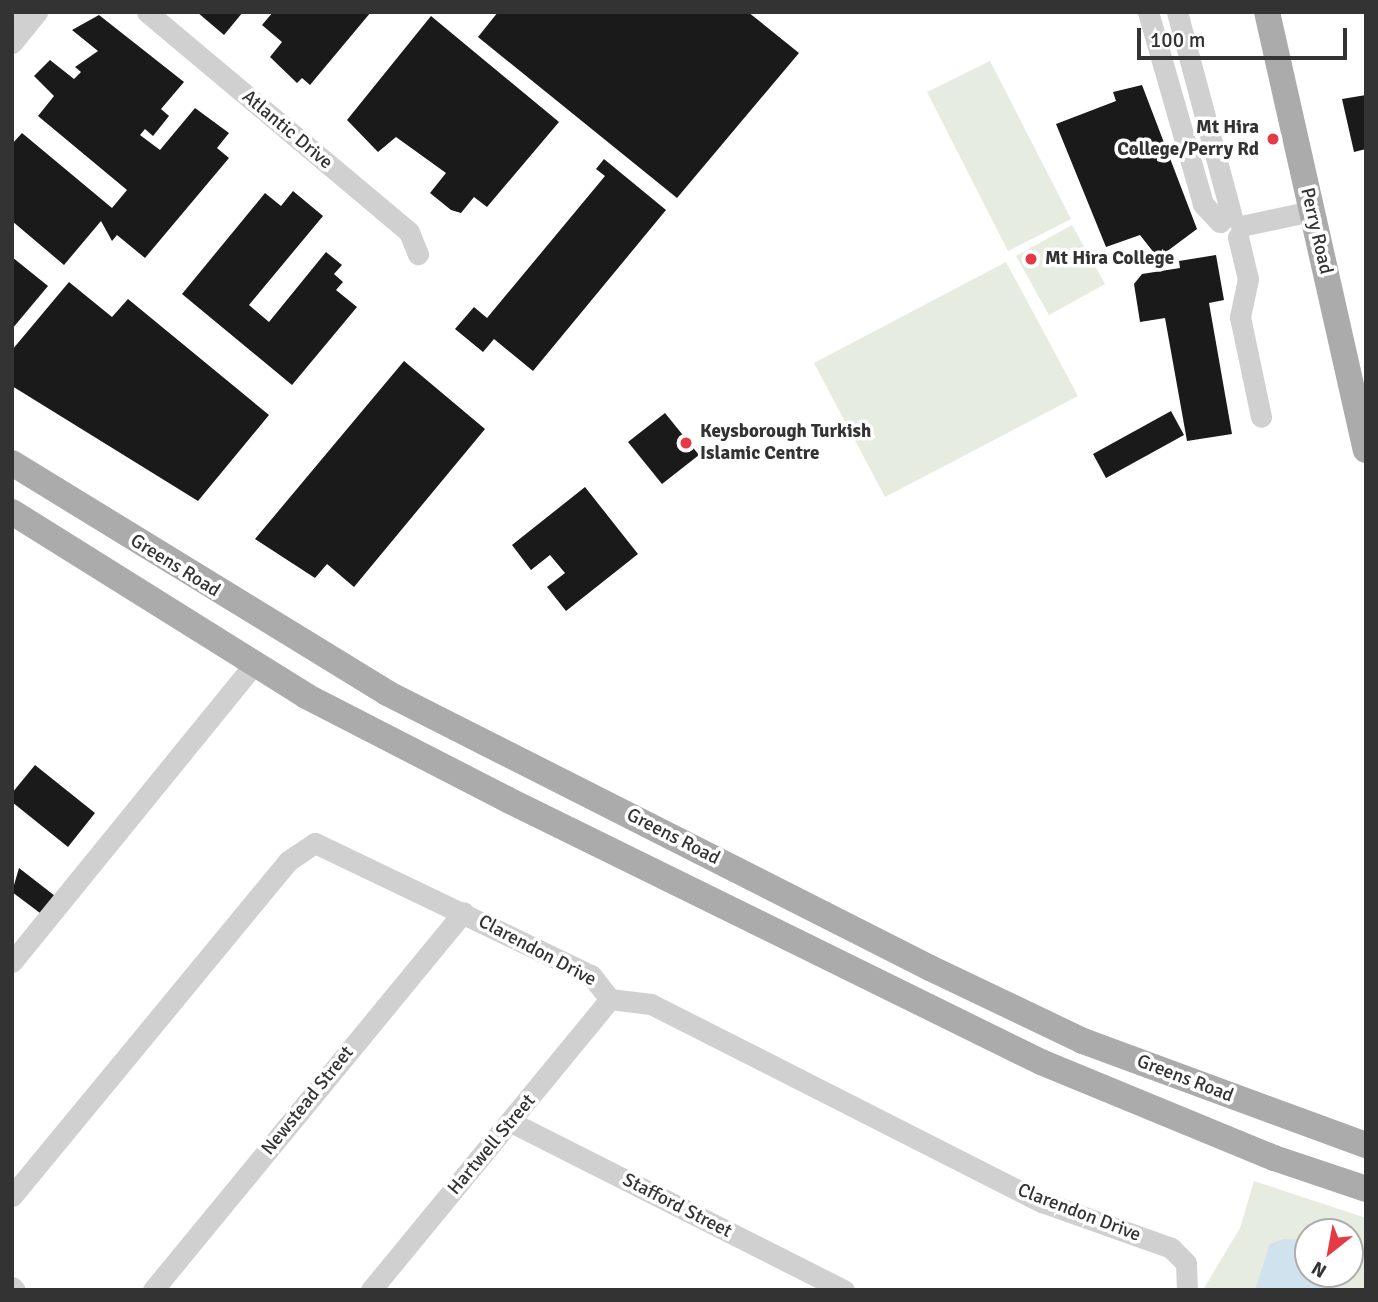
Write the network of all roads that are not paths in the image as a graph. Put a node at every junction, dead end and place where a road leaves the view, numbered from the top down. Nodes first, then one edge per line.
1 (37, 12) edge
2 (147, 12) edge
3 (1148, 12) edge
4 (1177, 12) edge
5 (1266, 12) edge
6 (12, 43) edge
7 (1311, 211) junction
8 (1233, 226) junction
9 (418, 254) dead end
10 (1261, 417) dead end
11 (1366, 450) edge
12 (12, 463) edge
13 (14, 518) edge
14 (254, 664) junction
15 (524, 762) junction
16 (506, 799) junction
17 (464, 912) junction
18 (12, 962) edge
19 (610, 999) junction
20 (1094, 1045) junction
21 (1082, 1080) junction
22 (511, 1122) junction
23 (1337, 1135) junction
24 (1366, 1139) edge
25 (1366, 1145) edge
26 (1366, 1189) edge
27 (12, 1196) edge
28 (839, 1289) edge
29 (153, 1290) edge
30 (371, 1290) edge
31 (1186, 1290) edge

1 - 6 street
2 - 9 street, Atlantic Drive
3 - 8 street
4 - 8 street
5 - 7 main road, Perry Road
7 - 8 street
7 - 11 main road, Perry Road
8 - 10 street
12 - 15 main road, Greens Road
13 - 14 main road, Greens Road
14 - 16 main road, Greens Road
14 - 18 street
15 - 16 main road
15 - 20 main road, Greens Road
16 - 21 main road, Greens Road
17 - 19 street, Clarendon Drive
17 - 27 street, Clarendon Drive
17 - 29 street, Newstead Street
19 - 22 street, Hartwell Street
19 - 31 street, Clarendon Drive
20 - 21 main road
20 - 23 main road, Greens Road
21 - 26 main road, Greens Road
22 - 28 street, Stafford Street
22 - 30 street, Hartwell Street
23 - 24 main road
23 - 25 main road, Greens Road

